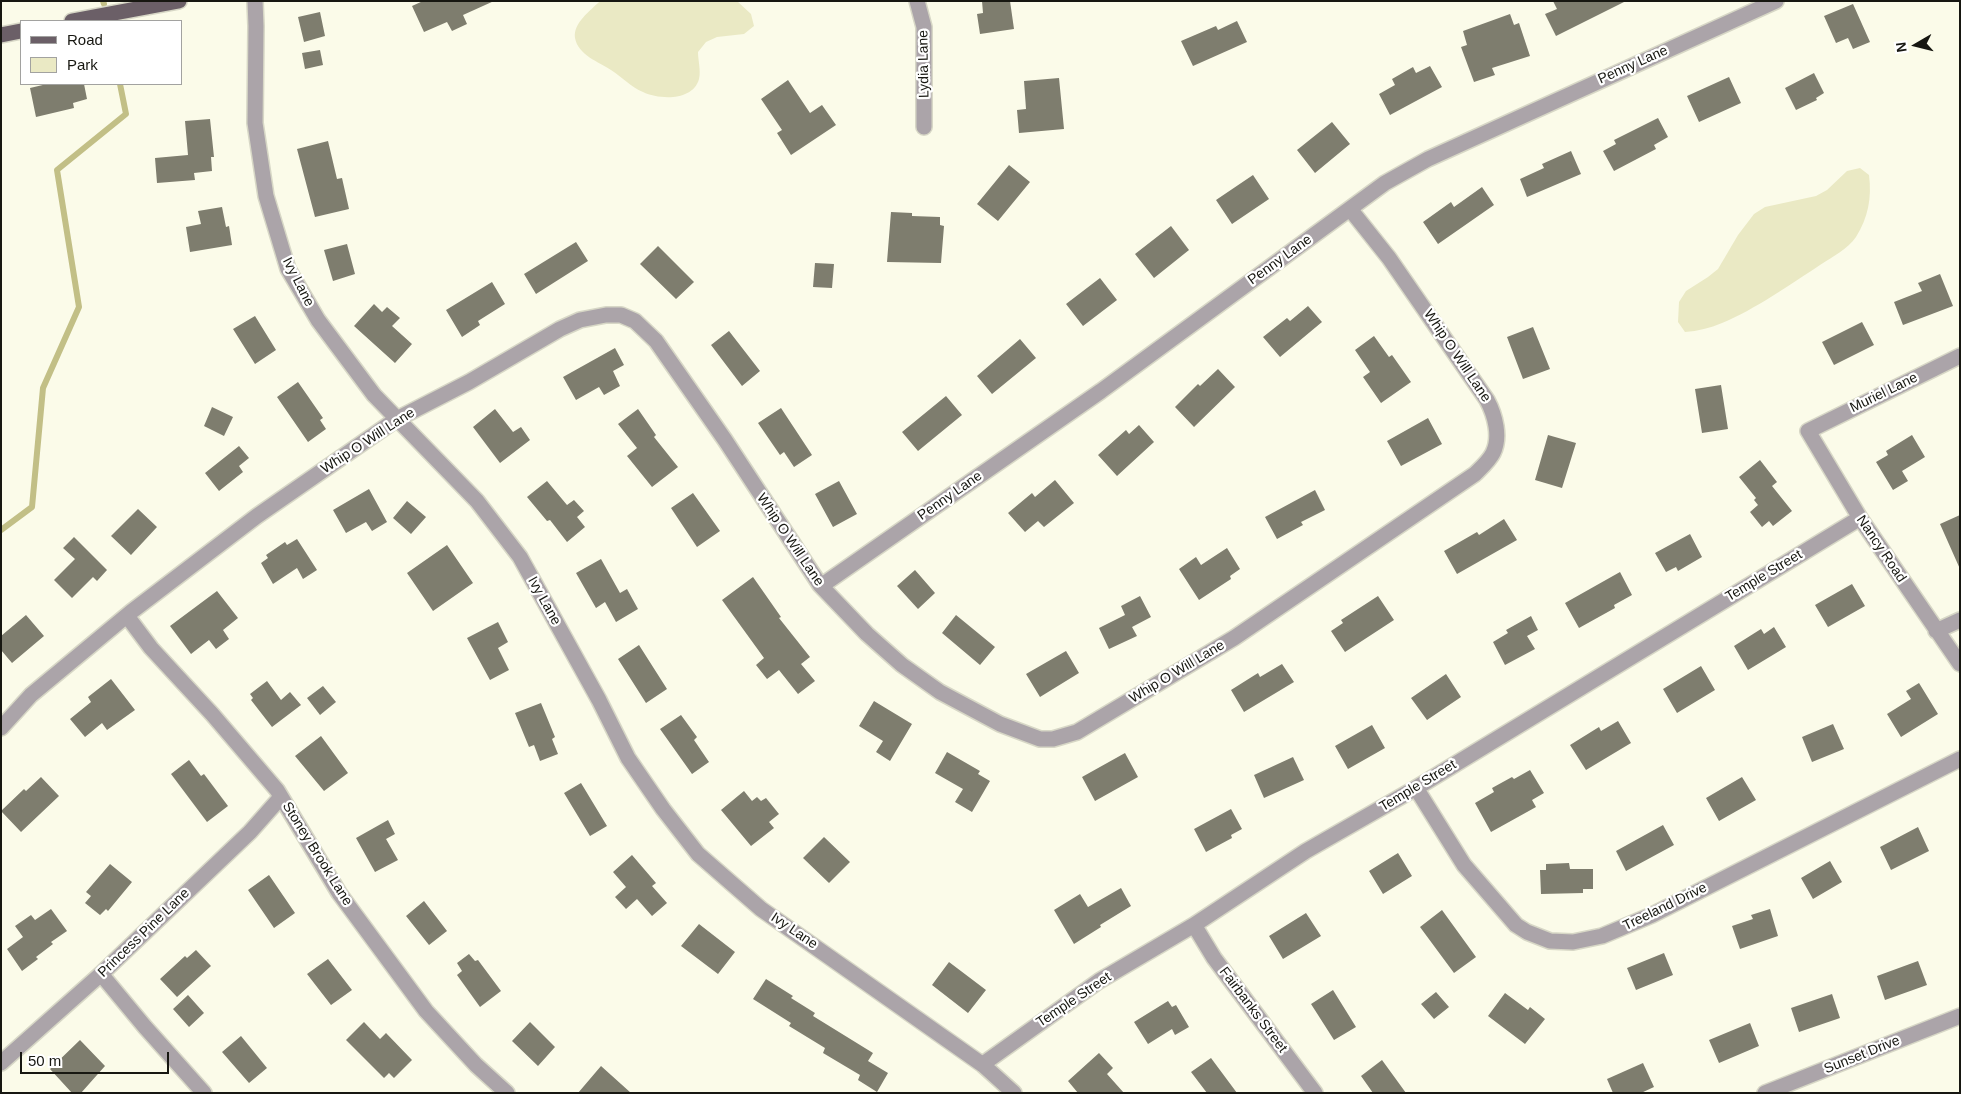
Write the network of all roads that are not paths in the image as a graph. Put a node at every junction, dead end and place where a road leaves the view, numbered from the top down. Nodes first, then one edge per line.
1 (179, 1) edge
2 (255, 1) edge
3 (917, 1) edge
4 (1776, 1) edge
5 (77, 20) edge
6 (20, 31) edge
7 (1, 34) edge
8 (924, 128) dead end
9 (1350, 209) junction
10 (1960, 356) edge
11 (397, 419) junction
12 (1808, 431) joint
13 (1860, 518) junction
14 (821, 586) junction
15 (127, 616) junction
16 (1960, 620) edge
17 (1936, 631) junction
18 (1960, 664) edge
19 (1, 728) edge
20 (1960, 759) edge
21 (1416, 788) junction
22 (281, 797) junction
23 (1194, 926) junction
24 (101, 974) junction
25 (1960, 1016) edge
26 (1, 1063) edge
27 (982, 1064) junction
28 (204, 1093) edge
29 (507, 1093) edge
30 (1014, 1093) edge
31 (1315, 1093) edge
32 (1765, 1093) edge

1 - 5 main road
2 - 11 street, Ivy Lane
3 - 8 street, Lydia Lane
4 - 9 street, Penny Lane
6 - 7 main road
9 - 14 street, Penny Lane
9 - 14 street, Whip O Will Lane
10 - 12 street, Muriel Lane
11 - 14 street, Whip O Will Lane
11 - 15 street, Whip O Will Lane
11 - 27 street, Ivy Lane
12 - 13 street, Nancy Road
13 - 17 street, Nancy Road
13 - 21 street, Temple Street
15 - 19 street, Whip O Will Lane
15 - 22 street, Stoney Brook Lane
16 - 17 street
17 - 18 street, Nancy Road
20 - 21 street, Treeland Drive
21 - 23 street, Temple Street
22 - 24 street, Princess Pine Lane
22 - 29 street, Stoney Brook Lane
23 - 27 street, Temple Street
23 - 31 street, Fairbanks Street
24 - 26 street, Princess Pine Lane
24 - 28 street
25 - 32 street, Sunset Drive
27 - 30 street, Ivy Lane

